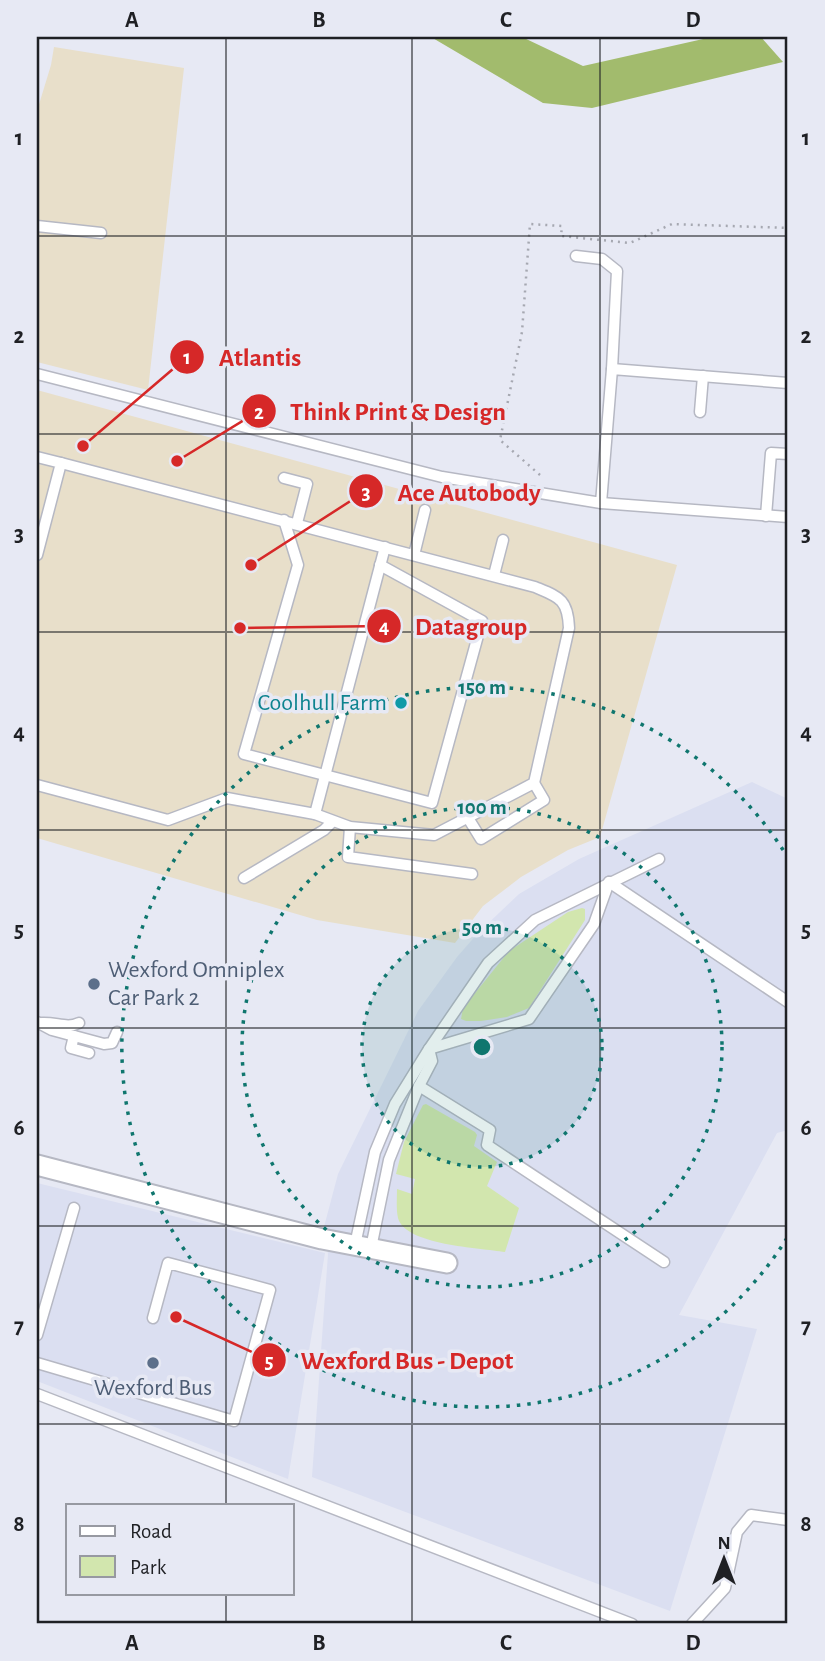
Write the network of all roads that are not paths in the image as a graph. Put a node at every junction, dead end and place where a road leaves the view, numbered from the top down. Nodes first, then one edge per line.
1 (37, 226) edge
2 (101, 233) dead end
3 (576, 256) dead end
4 (612, 369) junction
5 (37, 374) edge
6 (703, 376) junction
7 (788, 383) edge
8 (700, 412) dead end
9 (788, 454) edge
10 (37, 457) edge
11 (61, 463) junction
12 (284, 478) dead end
13 (601, 503) junction
14 (425, 510) dead end
15 (765, 516) junction
16 (788, 517) edge
17 (284, 520) junction
18 (297, 523) junction
19 (503, 540) dead end
20 (385, 547) junction
21 (37, 555) edge
22 (414, 555) junction
23 (380, 565) junction
24 (494, 575) junction
25 (324, 775) junction
26 (534, 783) junction
27 (37, 785) edge
28 (315, 814) junction
29 (468, 818) junction
30 (332, 822) junction
31 (350, 827) junction
32 (659, 859) dead end
33 (472, 874) dead end
34 (244, 878) dead end
35 (609, 882) junction
36 (788, 1002) edge
37 (39, 1023) edge
38 (79, 1023) dead end
39 (117, 1032) dead end
40 (74, 1036) junction
41 (429, 1049) junction
42 (89, 1053) dead end
43 (419, 1086) junction
44 (37, 1165) edge
45 (75, 1208) dead end
46 (363, 1247) junction
47 (664, 1262) dead end
48 (447, 1264) dead end
49 (153, 1318) dead end
50 (37, 1335) edge
51 (37, 1363) edge
52 (37, 1394) edge
53 (788, 1520) edge
54 (632, 1624) edge
55 (692, 1624) edge

1 - 2 lane
3 - 4 lane
4 - 6 lane
4 - 13 lane
5 - 13 lane
6 - 7 lane
6 - 8 lane
9 - 15 lane
10 - 11 lane
11 - 17 lane
11 - 21 lane
12 - 18 lane
13 - 15 lane
14 - 22 lane
15 - 16 lane
17 - 18 lane
17 - 25 lane
18 - 20 lane
19 - 24 lane
20 - 22 lane
20 - 23 lane
22 - 24 lane
23 - 25 lane
23 - 25 lane
24 - 26 lane
25 - 28 lane
26 - 29 lane
26 - 29 lane
27 - 28 lane
28 - 30 lane
29 - 31 lane
30 - 31 lane
30 - 34 lane
31 - 33 lane
32 - 35 lane
35 - 36 lane
35 - 41 lane
35 - 41 lane
37 - 38 lane
37 - 40 lane
39 - 40 lane
40 - 42 lane
41 - 43 lane
41 - 46 lane
43 - 46 lane
43 - 47 lane
44 - 46 street
45 - 50 lane
46 - 48 street
49 - 51 lane
52 - 54 lane
53 - 55 lane

